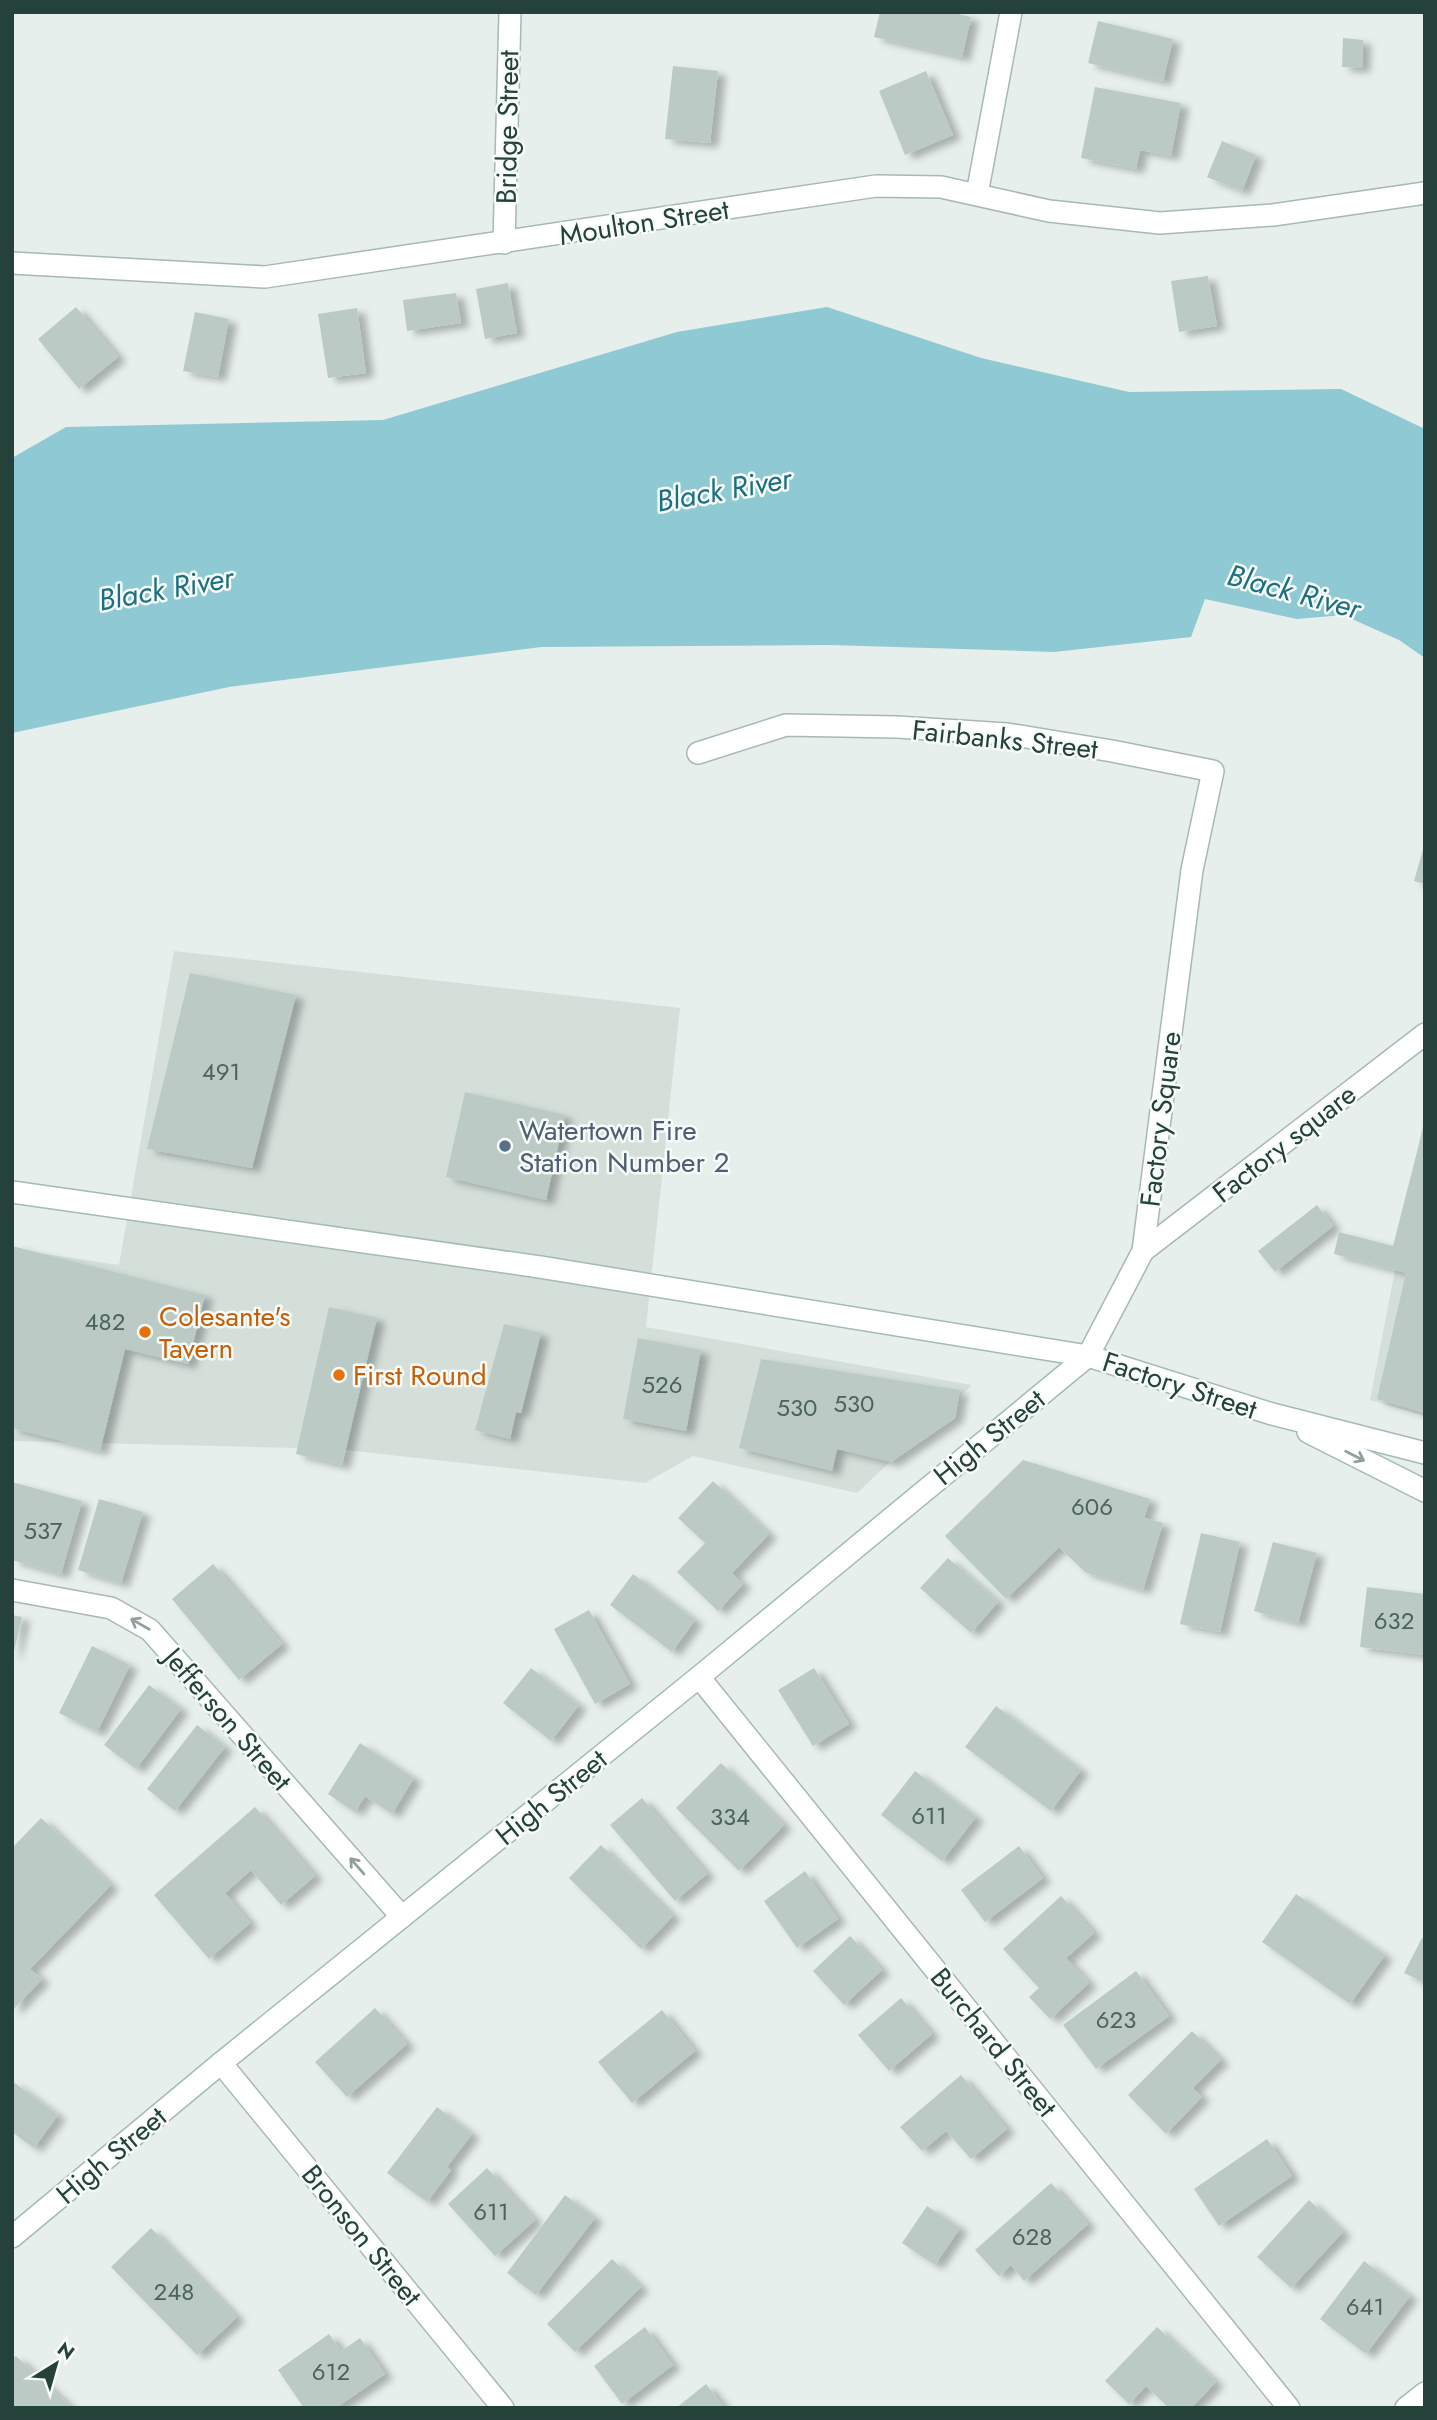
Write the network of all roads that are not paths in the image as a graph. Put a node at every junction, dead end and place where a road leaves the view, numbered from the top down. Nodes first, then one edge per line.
1 (510, 12) edge
2 (1011, 12) edge
3 (1425, 193) edge
4 (977, 194) junction
5 (504, 243) junction
6 (12, 262) edge
7 (698, 753) dead end
8 (1192, 870) joint
9 (1425, 1034) edge
10 (12, 1192) edge
11 (1143, 1251) junction
12 (1088, 1356) junction
13 (1272, 1414) junction
14 (1425, 1452) edge
15 (1425, 1491) edge
16 (12, 1590) edge
17 (699, 1677) junction
18 (402, 1917) junction
19 (221, 2063) junction
20 (12, 2237) edge
21 (1425, 2393) edge
22 (503, 2408) edge
23 (1289, 2408) edge
24 (1406, 2408) edge

1 - 5 street, Bridge Street
2 - 4 street
3 - 4 street, Moulton Street
4 - 5 street, Moulton Street
5 - 6 street, Moulton Street
7 - 8 street, Fairbanks Street
8 - 11 street, Factory Square
9 - 11 street, Factory square
10 - 12 street, Factory Street
11 - 12 street, Factory Square
12 - 13 street, Factory Street
12 - 17 street, High Street
13 - 14 street, Factory Street
13 -> 15 street, Factory Street
18 -> 16 street, Jefferson Street
17 - 18 street, High Street
17 - 23 street, Burchard Street
18 - 19 street, High Street
19 - 20 street, High Street
19 - 22 street, Bronson Street
21 - 24 street

